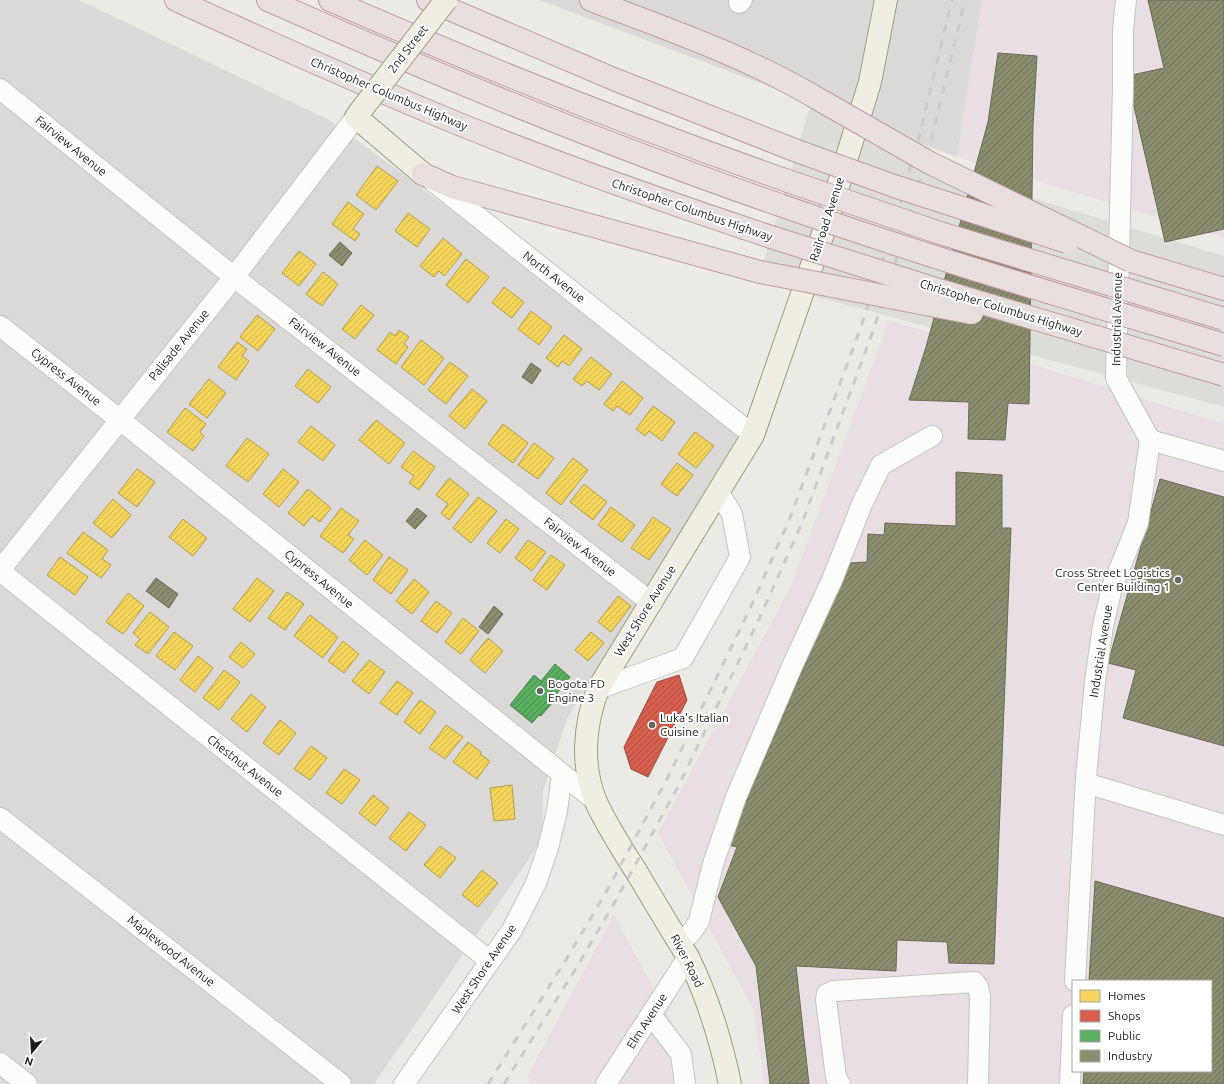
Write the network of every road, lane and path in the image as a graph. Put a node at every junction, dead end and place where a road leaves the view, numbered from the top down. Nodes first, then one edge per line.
1 (176, 0) edge
2 (268, 0) edge
3 (330, 0) edge
4 (428, 0) edge
5 (446, 0) edge
6 (591, 0) edge
7 (886, 0) edge
8 (1126, 0) edge
9 (0, 89) edge
10 (359, 113) junction
11 (423, 174) junction
12 (1131, 261) junction
13 (234, 277) junction
14 (1224, 289) edge
15 (1224, 319) edge
16 (0, 326) edge
17 (1100, 338) junction
18 (1224, 345) edge
19 (1224, 375) edge
20 (119, 419) junction
21 (753, 435) junction
22 (932, 436) dead end
23 (1150, 440) junction
24 (1224, 461) edge
25 (719, 493) junction
26 (0, 570) edge
27 (652, 602) junction
28 (598, 689) junction
29 (562, 774) junction
30 (1086, 783) junction
31 (596, 801) junction
32 (0, 818) edge
33 (1224, 824) edge
34 (621, 848) joint
35 (683, 950) junction
36 (490, 961) junction
37 (1075, 980) edge
38 (651, 1015) junction
39 (1072, 1038) edge
40 (0, 1063) edge
41 (27, 1084) edge
42 (341, 1084) edge
43 (404, 1084) edge
44 (606, 1084) edge
45 (686, 1084) edge
46 (730, 1084) edge
47 (840, 1084) edge
48 (978, 1084) edge
49 (1070, 1084) edge

1 - 17 highway, Christopher Columbus Highway, bridge
2 - 18 highway, bridge
3 - 15 highway, bridge
4 - 12 highway, bridge
5 - 10 main road, 2nd Street, bridge
6 - 12 highway, bridge
7 - 21 main road, Railroad Avenue
8 - 23 street, Industrial Avenue
9 - 13 street, Fairview Avenue
10 - 11 main road, North Avenue
10 - 13 street, Palisade Avenue
11 - 17 highway, bridge
11 - 21 street, North Avenue
12 - 14 highway
13 - 20 street, Palisade Avenue
13 - 27 street, Fairview Avenue
16 - 20 street, Cypress Avenue
17 - 19 highway, Christopher Columbus Highway, bridge
20 - 26 street, Palisade Avenue
20 - 29 street, Cypress Avenue
21 - 25 main road, West Shore Avenue
22 - 35 street, Elm Avenue
23 - 24 street
23 - 30 street, Industrial Avenue
25 - 27 main road, West Shore Avenue
25 - 28 street
26 - 36 street, Chestnut Avenue
27 - 28 main road, West Shore Avenue
28 - 31 main road, West Shore Avenue
29 - 31 street, Cypress Avenue
29 - 36 street, West Shore Avenue
30 - 33 street
30 - 37 street, Industrial Avenue
31 - 34 main road, Cypress Avenue
32 - 42 street, Maplewood Avenue
34 - 35 main road, River Road
35 - 38 street, Elm Avenue
35 - 46 main road, River Road
36 - 43 street, West Shore Avenue
38 - 44 street, Elm Avenue
38 - 45 street
39 - 49 street
40 - 41 street
47 - 48 street

